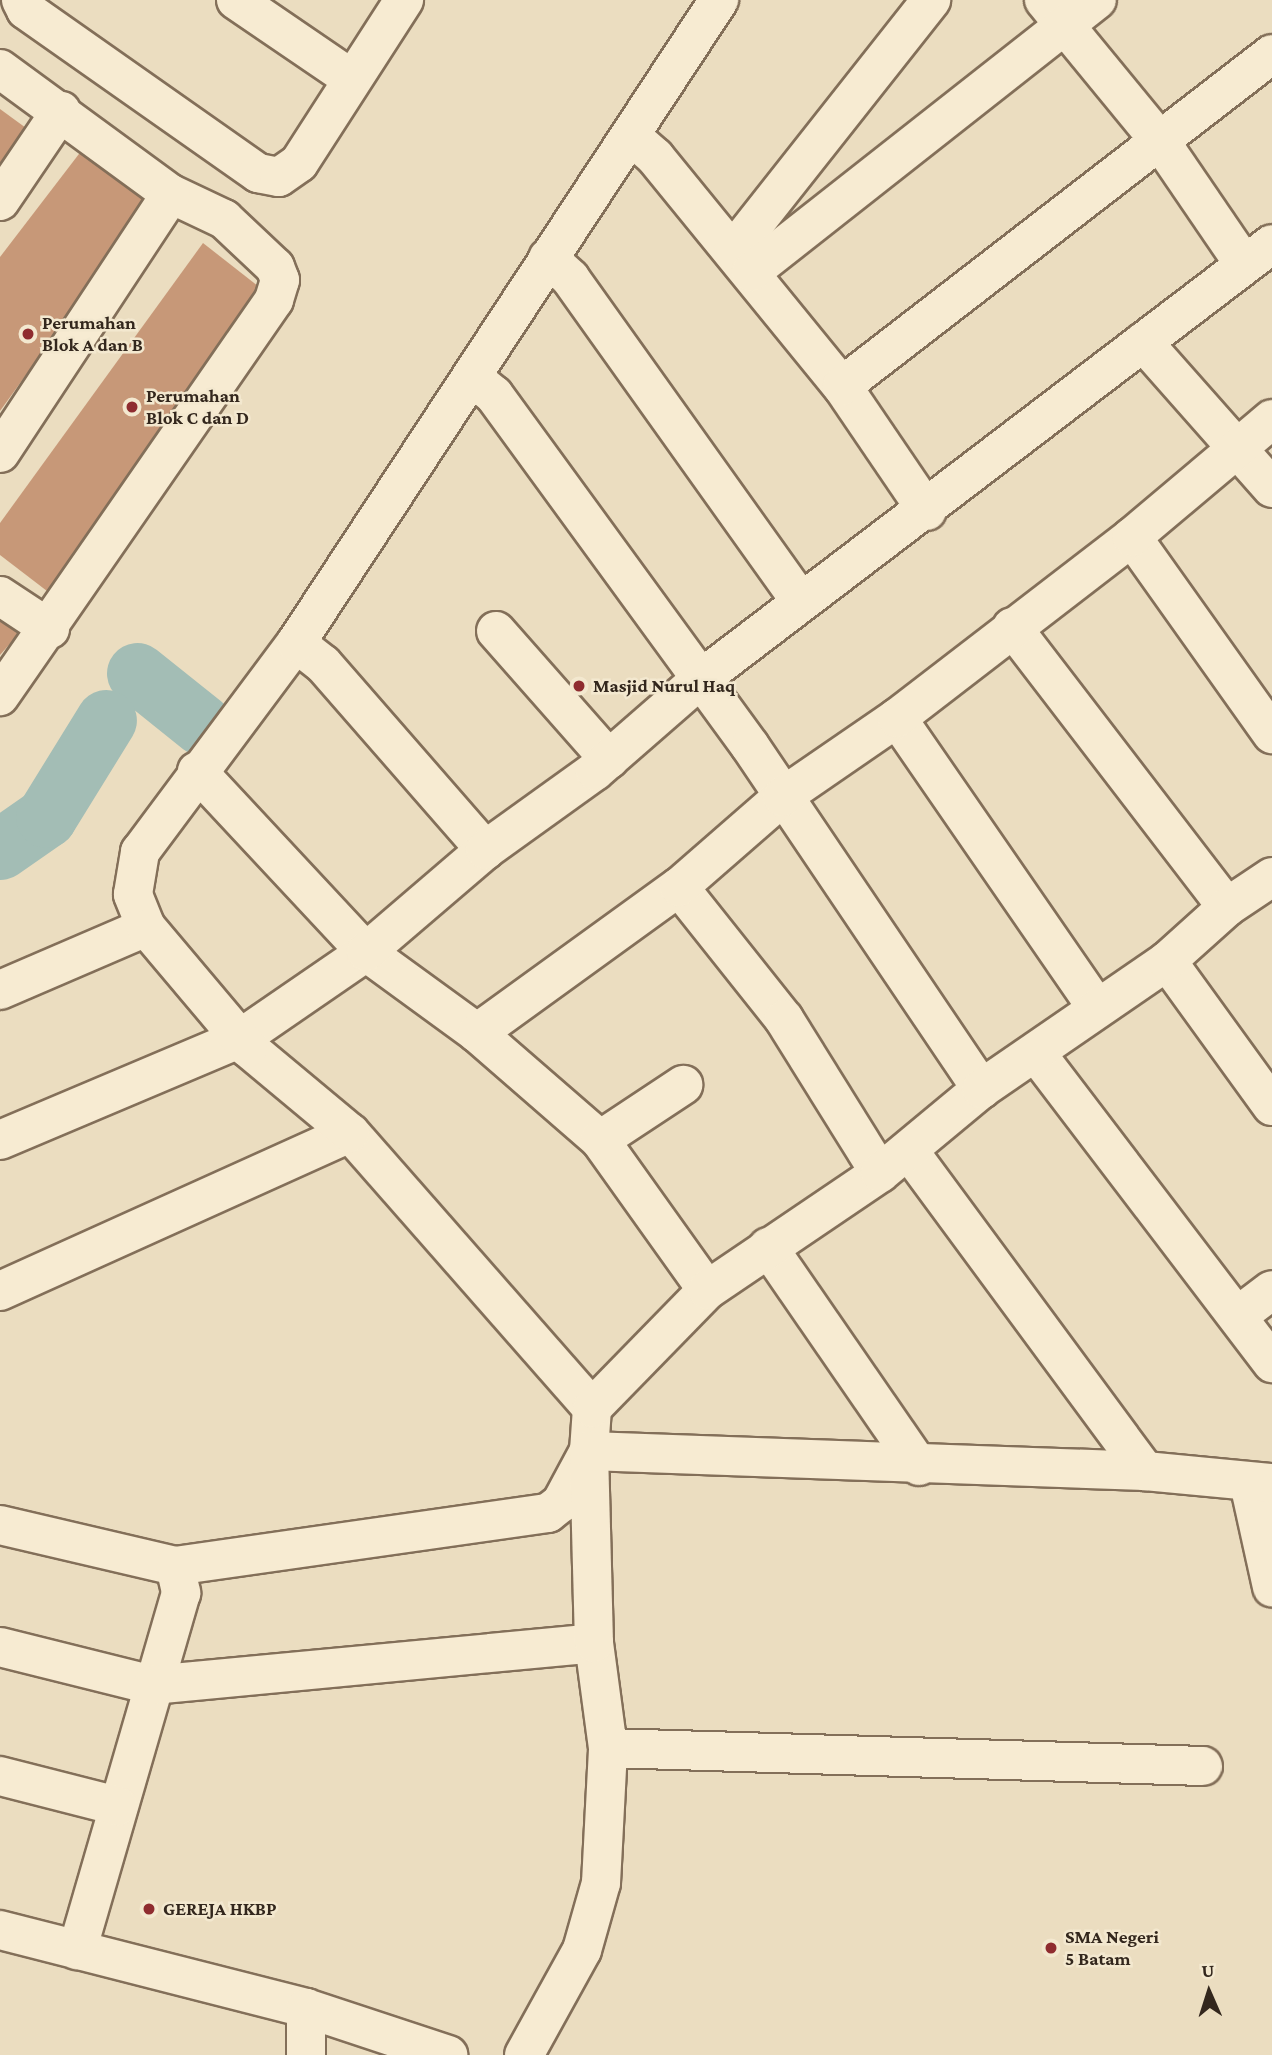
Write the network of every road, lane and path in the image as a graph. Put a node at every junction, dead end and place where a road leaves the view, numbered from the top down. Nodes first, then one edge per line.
1 (21, 0) edge
2 (236, 0) edge
3 (404, 0) edge
4 (719, 0) edge
5 (931, 0) edge
6 (1097, 0) edge
7 (1054, 13) edge
8 (1272, 54) edge
9 (0, 69) edge
10 (352, 79) junction
11 (61, 111) junction
12 (631, 136) junction
13 (1160, 141) junction
14 (171, 194) junction
15 (0, 201) edge
16 (1258, 254) edge
17 (548, 258) junction
18 (742, 261) junction
19 (1143, 342) junction
20 (473, 378) junction
21 (842, 386) junction
22 (1272, 419) edge
23 (1241, 446) junction
24 (0, 453) edge
25 (1272, 488) edge
26 (927, 511) junction
27 (1132, 537) junction
28 (0, 596) edge
29 (802, 602) junction
30 (1012, 627) junction
31 (50, 629) junction
32 (496, 631) dead end
33 (296, 643) junction
34 (698, 681) junction
35 (0, 696) edge
36 (897, 718) junction
37 (1272, 734) edge
38 (609, 759) junction
39 (197, 771) junction
40 (782, 797) junction
41 (485, 850) junction
42 (1272, 877) edge
43 (679, 887) junction
44 (1227, 907) junction
45 (146, 927) junction
46 (366, 952) junction
47 (1167, 961) junction
48 (0, 990) edge
49 (1096, 1007) junction
50 (477, 1034) junction
51 (241, 1038) junction
52 (1036, 1053) junction
53 (682, 1085) dead end
54 (981, 1089) junction
55 (1272, 1107) edge
56 (350, 1133) junction
57 (0, 1140) edge
58 (600, 1140) junction
59 (894, 1162) junction
60 (768, 1247) junction
61 (708, 1290) junction
62 (1272, 1290) edge
63 (0, 1291) edge
64 (1238, 1315) junction
65 (1272, 1363) edge
66 (592, 1408) junction
67 (589, 1451) junction
68 (919, 1466) junction
69 (1144, 1471) junction
70 (1261, 1483) edge
71 (0, 1525) edge
72 (175, 1566) junction
73 (1272, 1587) edge
74 (594, 1643) junction
75 (0, 1647) edge
76 (152, 1685) junction
77 (608, 1748) junction
78 (1203, 1766) dead end
79 (0, 1776) edge
80 (118, 1806) junction
81 (0, 1930) edge
82 (77, 1950) junction
83 (306, 2008) junction
84 (446, 2054) edge
85 (306, 2055) edge
86 (524, 2055) edge

1 - 10 street
2 - 10 street
3 - 10 street
4 - 12 street
5 - 18 street
6 - 7 street
7 - 13 street
7 - 18 street
8 - 13 street
9 - 11 street
11 - 14 street
11 - 15 street
12 - 17 street
12 - 18 street
13 - 16 street
13 - 21 street
14 - 24 street
14 - 31 street
16 - 19 street
17 - 20 street
17 - 29 street
18 - 21 street
19 - 23 street
19 - 26 street
20 - 33 street
20 - 34 street
21 - 26 street
22 - 23 street
23 - 25 street
23 - 27 street
26 - 29 street
27 - 30 street
27 - 37 street
28 - 31 street
29 - 34 street
30 - 36 street
30 - 44 street
31 - 35 street
32 - 38 street
33 - 39 street
33 - 41 street
34 - 38 street
34 - 40 street
36 - 40 street
36 - 49 street
38 - 41 street
39 - 45 street
39 - 46 street
40 - 43 street
40 - 54 street
41 - 46 street
42 - 44 street
43 - 50 street
43 - 59 street
44 - 47 street
45 - 48 street
45 - 51 street
46 - 50 street
46 - 51 street
47 - 49 street
47 - 55 street
49 - 52 street
50 - 58 street
51 - 56 street
51 - 57 street
52 - 54 street
52 - 64 street
53 - 58 street
54 - 59 street
56 - 63 street
56 - 66 street
58 - 61 street
59 - 60 street
59 - 69 street
60 - 61 street
60 - 68 street
61 - 66 street
62 - 64 street
64 - 65 street
66 - 67 street
67 - 68 street
67 - 72 street
67 - 74 street
68 - 69 street
69 - 70 street
70 - 73 street
71 - 72 street
72 - 76 street
74 - 76 street
74 - 77 street
75 - 76 street
76 - 80 street
77 - 78 street
77 - 86 street
79 - 80 street
80 - 82 street
81 - 82 street
82 - 83 street
83 - 84 street
83 - 85 street

